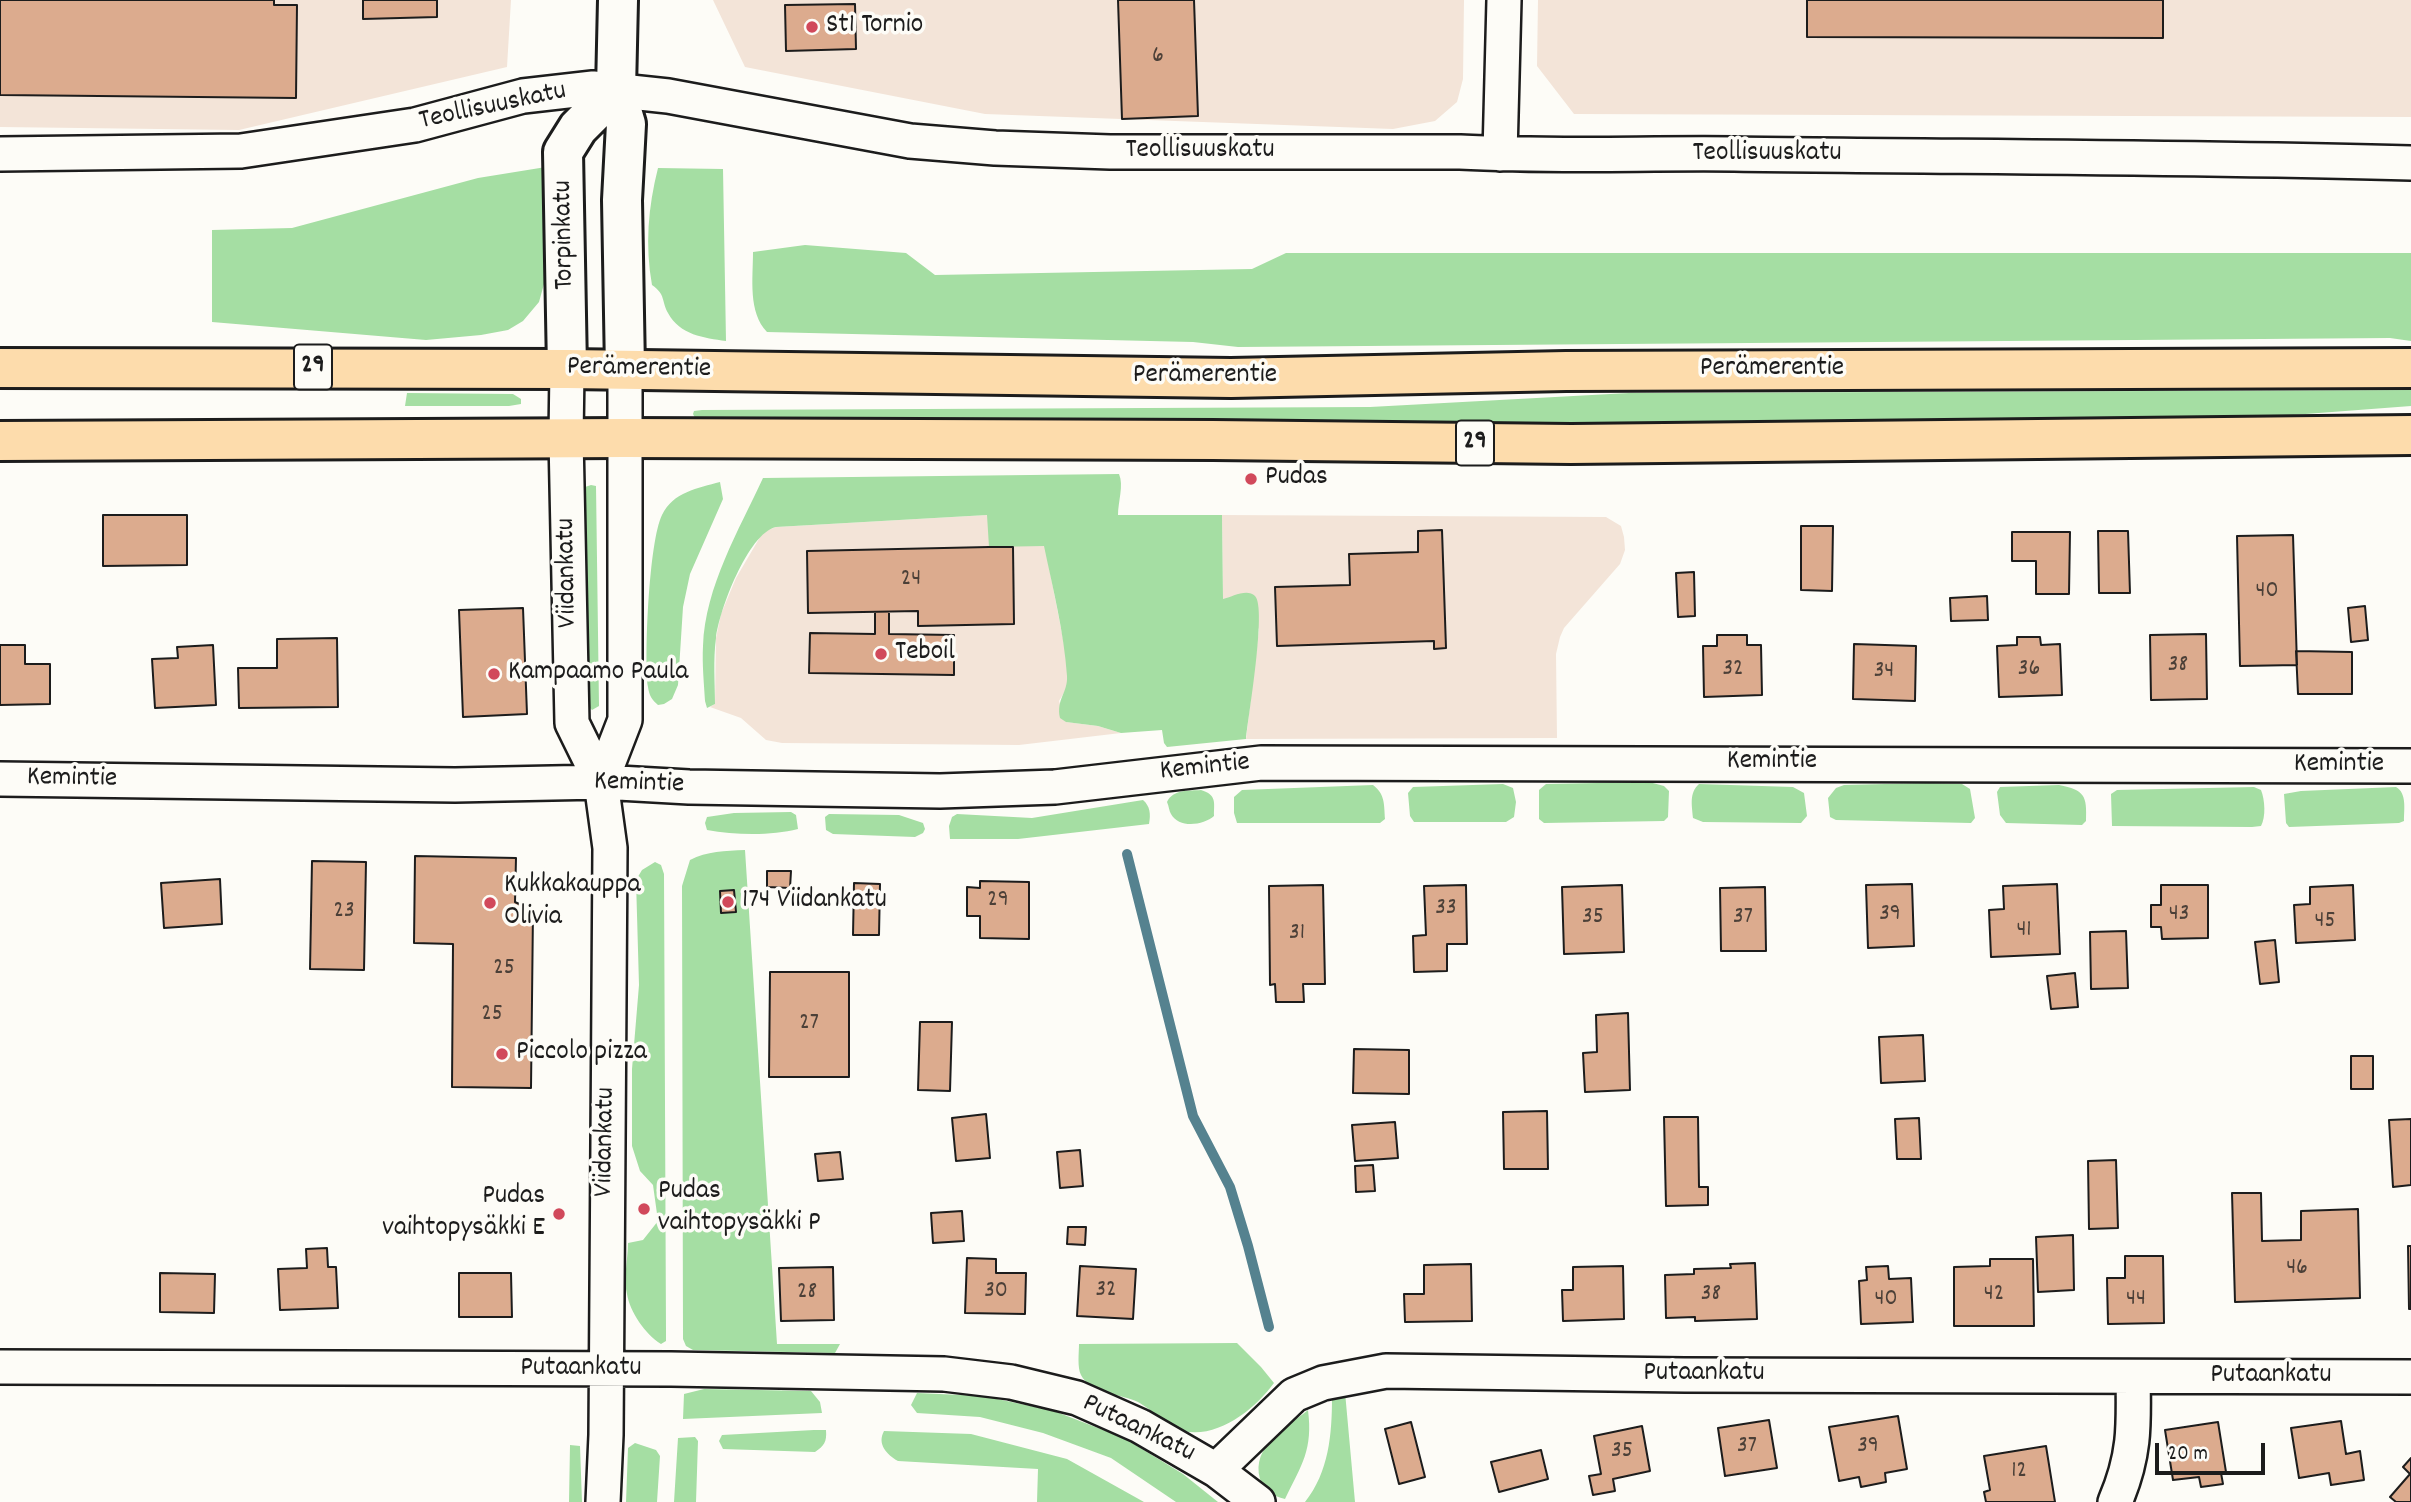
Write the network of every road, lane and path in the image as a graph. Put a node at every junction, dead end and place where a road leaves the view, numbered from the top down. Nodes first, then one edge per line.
1 (618, 0) edge
2 (1504, 0) edge
3 (616, 90) junction
4 (0, 154) edge
5 (1500, 155) junction
6 (2411, 163) edge
7 (0, 368) edge
8 (2411, 368) edge
9 (567, 384) junction
10 (625, 385) junction
11 (2411, 435) edge
12 (566, 438) junction
13 (625, 438) junction
14 (0, 441) edge
15 (2411, 766) edge
16 (0, 779) edge
17 (601, 782) junction
18 (0, 1367) edge
19 (605, 1371) junction
20 (2133, 1377) junction
21 (2411, 1377) edge
22 (1216, 1469) junction
23 (603, 1502) edge
24 (1258, 1502) edge
25 (2115, 1502) edge

1 - 3 street, Torpinkatu
2 - 5 street
3 - 4 street, Teollisuuskatu
3 - 5 street, Teollisuuskatu
3 - 9 street, Torpinkatu
3 - 10 street, Torpinkatu
5 - 6 street, Teollisuuskatu
7 - 9 highway, Perämerentie / 29
8 - 10 highway, Perämerentie / 29
9 - 10 highway, Perämerentie / 29
9 - 12 street, Viidankatu
10 - 13 street, Viidankatu
11 - 13 highway, 29
12 - 13 highway, 29
12 - 14 highway, 29
12 - 17 street, Viidankatu
13 - 17 street, Viidankatu
15 - 17 street, Kemintie
16 - 17 street, Kemintie
17 - 19 street, Viidankatu
18 - 19 street, Putaankatu
19 - 22 street, Putaankatu
19 - 23 street, Viidankatu
20 - 21 street, Putaankatu
20 - 22 street, Putaankatu
20 - 25 street
22 - 24 street

